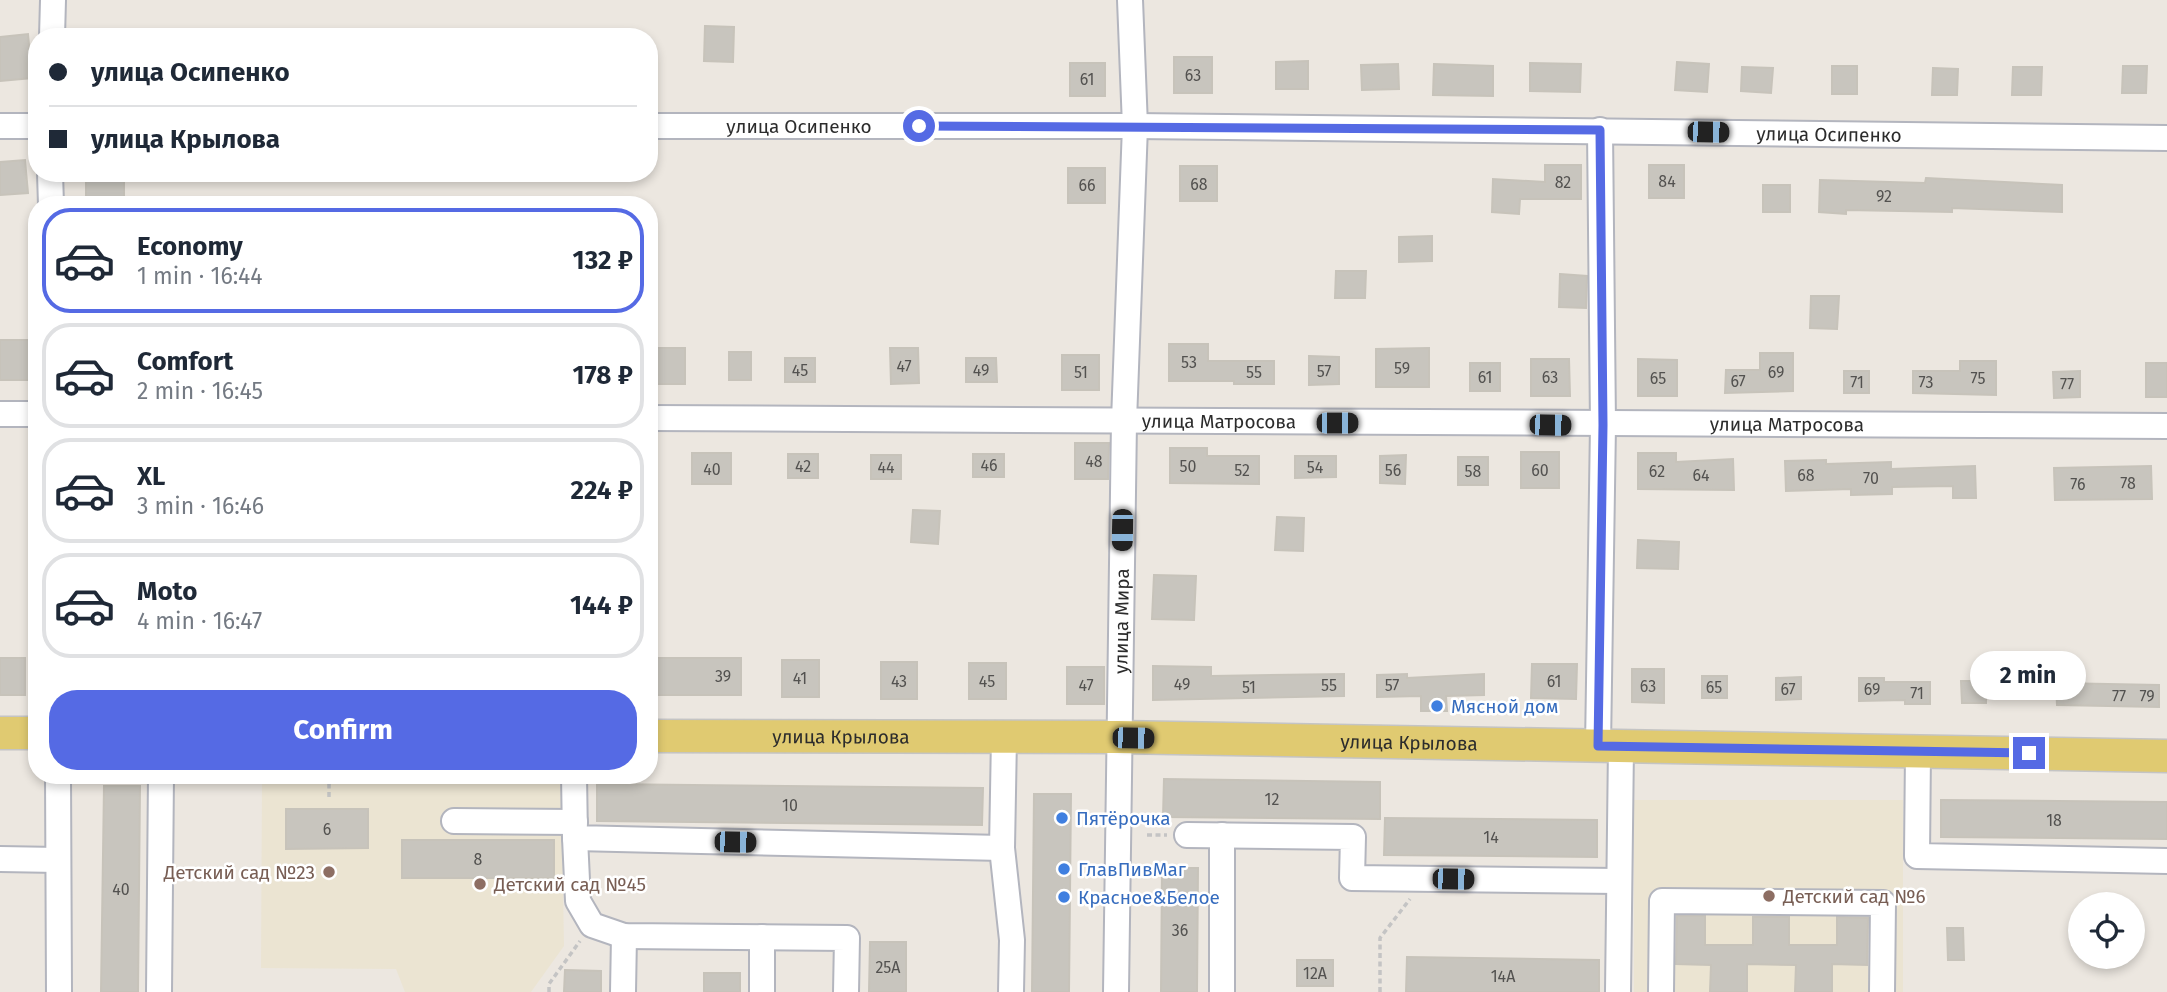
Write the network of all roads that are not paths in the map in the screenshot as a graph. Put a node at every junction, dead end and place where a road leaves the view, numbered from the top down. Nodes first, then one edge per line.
1 (53, 0) edge
2 (1130, 0) edge
3 (52, 28) edge
4 (0, 126) edge
5 (28, 126) edge
6 (658, 126) edge
7 (1135, 126) junction
8 (1600, 130) junction
9 (2167, 138) edge
10 (0, 414) edge
11 (28, 414) edge
12 (658, 418) edge
13 (1124, 421) junction
14 (1603, 425) junction
15 (2167, 426) edge
16 (0, 733) edge
17 (28, 733) edge
18 (658, 736) edge
19 (1004, 737) junction
20 (1118, 737) junction
21 (1609, 746) junction
22 (1918, 751) junction
23 (2167, 756) edge
24 (58, 784) edge
25 (161, 784) edge
26 (575, 784) edge
27 (454, 821) dead end
28 (575, 830) junction
29 (1187, 835) dead end
30 (1222, 835) junction
31 (1002, 848) junction
32 (0, 859) edge
33 (58, 860) junction
34 (2167, 861) edge
35 (1619, 881) junction
36 (624, 936) junction
37 (762, 937) junction
38 (59, 992) edge
39 (159, 992) edge
40 (623, 992) edge
41 (762, 992) edge
42 (846, 992) edge
43 (1011, 992) edge
44 (1116, 992) edge
45 (1222, 992) edge
46 (1618, 992) edge
47 (1661, 992) edge
48 (1882, 992) edge

1 - 3 street
2 - 7 street, улица Мира
4 - 5 street
6 - 7 street, улица Осипенко
7 - 8 street, улица Осипенко
7 - 13 street, улица Мира
8 - 9 street, улица Осипенко
8 - 14 street
10 - 11 street
12 - 13 street, улица Матросова
13 - 14 street, улица Матросова
13 - 20 street, улица Мира
14 - 15 street, улица Матросова
14 - 21 street
16 - 17 main road
18 - 19 main road, улица Крылова
19 - 20 main road, улица Крылова
19 - 31 street
20 - 21 main road, улица Крылова
20 - 44 street, улица Мира
21 - 22 main road, улица Крылова
21 - 35 street
22 - 23 main road, улица Крылова
22 - 34 street
24 - 33 street
25 - 39 street
26 - 28 street
27 - 28 street
28 - 31 street
28 - 36 street
29 - 30 street
30 - 35 street
30 - 45 street
31 - 43 street
32 - 33 street
33 - 38 street
35 - 46 street
36 - 37 street
36 - 40 street
37 - 41 street
37 - 42 street
47 - 48 street

